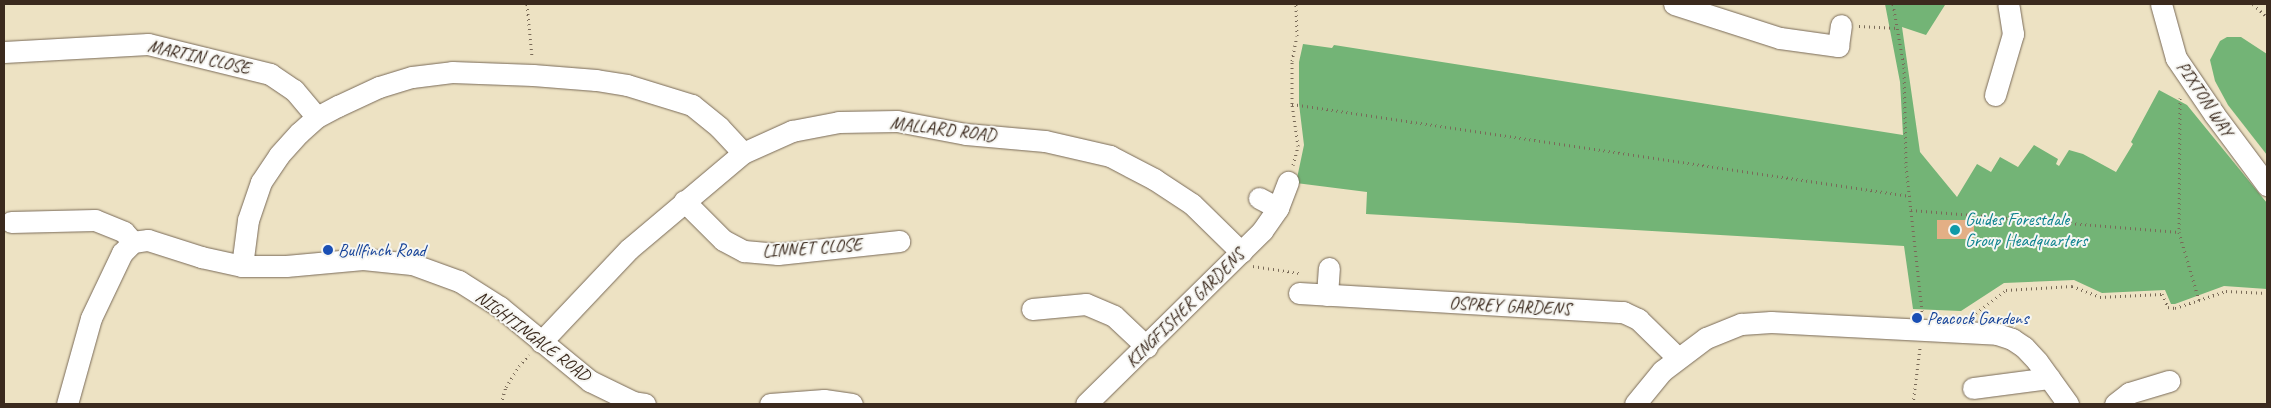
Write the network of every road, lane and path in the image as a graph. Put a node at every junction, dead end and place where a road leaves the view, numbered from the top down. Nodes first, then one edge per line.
1 (527, 4) edge
2 (1296, 4) edge
3 (1674, 4) edge
4 (1893, 4) edge
5 (2008, 4) edge
6 (2161, 4) edge
7 (2253, 4) edge
8 (2267, 17) edge
9 (1841, 25) joint
10 (1898, 28) junction
11 (4, 52) edge
12 (533, 75) junction
13 (2180, 94) dead end
14 (1995, 95) dead end
15 (1292, 104) junction
16 (317, 117) junction
17 (743, 153) junction
18 (1288, 182) joint
19 (2267, 185) edge
20 (1910, 196) junction
21 (1259, 198) dead end
22 (684, 201) junction
23 (1278, 208) junction
24 (1911, 210) junction
25 (11, 222) dead end
26 (2179, 232) junction
27 (899, 241) dead end
28 (133, 242) junction
29 (1234, 259) junction
30 (242, 266) junction
31 (1329, 268) dead end
32 (1299, 293) joint
33 (2267, 293) edge
34 (1326, 295) junction
35 (2199, 300) junction
36 (1044, 302) dead end
37 (1922, 328) junction
38 (1967, 331) junction
39 (541, 342) junction
40 (1147, 346) junction
41 (1677, 358) junction
42 (2049, 378) junction
43 (2169, 381) dead end
44 (1973, 388) dead end
45 (67, 404) edge
46 (501, 404) edge
47 (646, 404) edge
48 (770, 404) edge
49 (852, 404) edge
50 (1086, 404) edge
51 (1634, 404) edge
52 (1913, 404) edge
53 (2068, 404) edge
54 (2115, 404) edge

1 - 12 path
2 - 15 path
3 - 9 street
4 - 10 path
5 - 14 street
6 - 19 street, PIXTON WAY
7 - 8 path
9 - 10 path
10 - 20 path
11 - 16 street, MARTIN CLOSE
12 - 16 street
12 - 17 street
13 - 26 path
15 - 18 path
15 - 20 path
16 - 30 street
17 - 22 street, MALLARD ROAD
17 - 29 street, MALLARD ROAD
18 - 23 street, KINGFISHER GARDENS
20 - 24 path
21 - 23 street
22 - 27 street, LINNET CLOSE
22 - 39 street, MALLARD ROAD
23 - 29 street, KINGFISHER GARDENS
24 - 26 path
24 - 37 path
25 - 28 street
26 - 35 path
28 - 30 street, NIGHTINGALE ROAD
28 - 45 street
29 - 32 path
29 - 40 street, KINGFISHER GARDENS
30 - 39 street, NIGHTINGALE ROAD
31 - 34 street
32 - 34 street, OSPREY GARDENS
33 - 35 path
34 - 41 street, OSPREY GARDENS
35 - 38 path
36 - 40 street
37 - 38 street
37 - 41 street
37 - 52 path
38 - 42 street
39 - 46 path
39 - 47 street, NIGHTINGALE ROAD
40 - 50 street, KINGFISHER GARDENS
41 - 51 street
42 - 44 street
42 - 53 street
43 - 54 street
48 - 49 street

